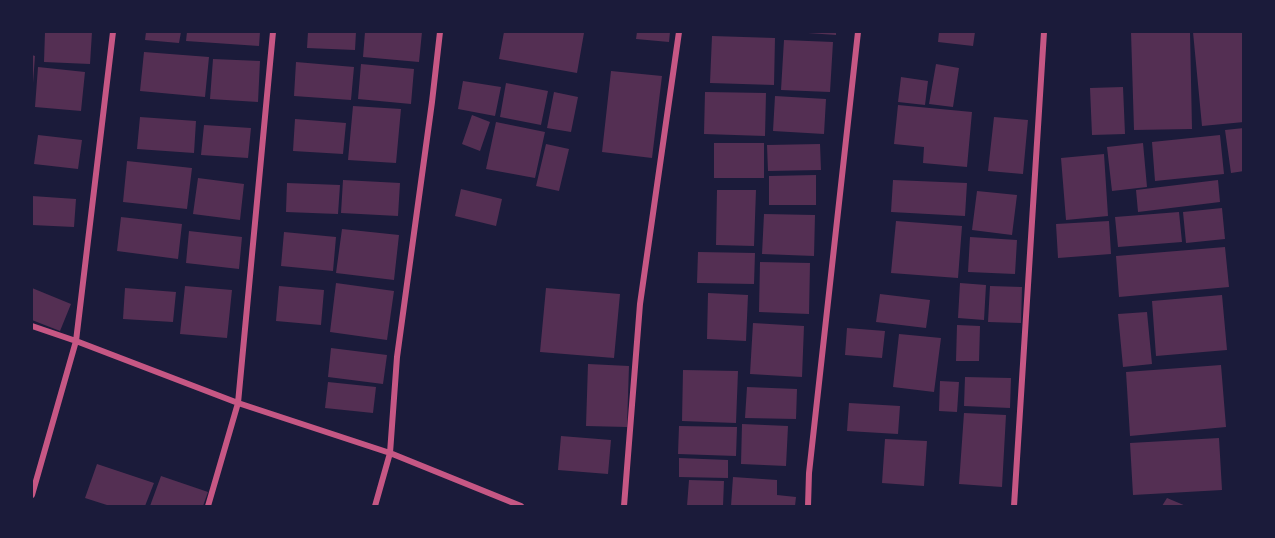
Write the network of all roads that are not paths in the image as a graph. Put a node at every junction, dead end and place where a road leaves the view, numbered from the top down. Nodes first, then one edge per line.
1 (113, 32) edge
2 (273, 32) edge
3 (440, 32) edge
4 (679, 32) edge
5 (858, 32) edge
6 (1044, 32) edge
7 (32, 326) edge
8 (76, 341) junction
9 (238, 403) junction
10 (390, 453) junction
11 (32, 495) edge
12 (208, 507) edge
13 (375, 507) edge
14 (521, 507) edge
15 (624, 507) edge
16 (808, 507) edge
17 (1014, 507) edge

1 - 8 street
2 - 9 street
3 - 10 street
4 - 15 street
5 - 16 street
6 - 17 street
7 - 8 street
8 - 9 street
8 - 11 street
9 - 10 street
9 - 12 street
10 - 13 street
10 - 14 street

